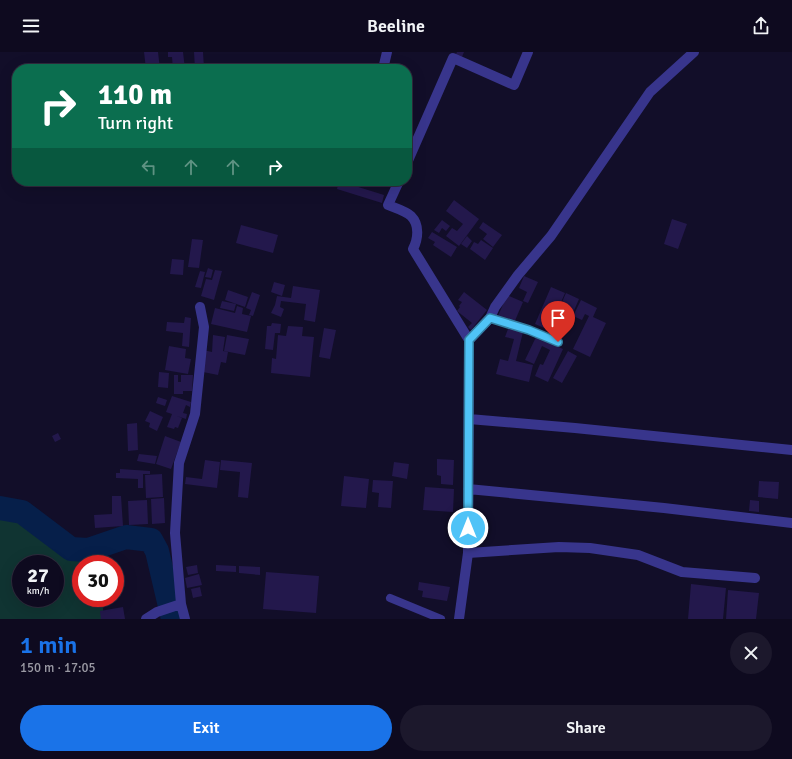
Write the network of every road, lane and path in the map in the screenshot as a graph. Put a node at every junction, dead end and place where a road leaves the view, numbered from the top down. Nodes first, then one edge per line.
1 (387, 52) edge
2 (528, 52) edge
3 (694, 52) edge
4 (454, 55) edge
5 (384, 64) edge
6 (412, 152) edge
7 (397, 186) edge
8 (200, 307) dead end
9 (490, 318) junction
10 (469, 340) junction
11 (558, 342) dead end
12 (469, 419) junction
13 (792, 450) edge
14 (468, 489) junction
15 (792, 523) edge
16 (468, 553) junction
17 (755, 578) dead end
18 (390, 598) dead end
19 (181, 604) junction
20 (146, 619) edge
21 (185, 619) edge
22 (441, 619) edge
23 (459, 619) edge

1 - 5 street
2 - 4 street
3 - 9 street
4 - 6 street
7 - 10 street
8 - 19 street
9 - 10 street
9 - 11 lane
10 - 12 street
12 - 13 street
12 - 14 street
14 - 15 street
14 - 16 street
16 - 17 street
16 - 23 street
18 - 22 lane
19 - 20 street
19 - 21 street

